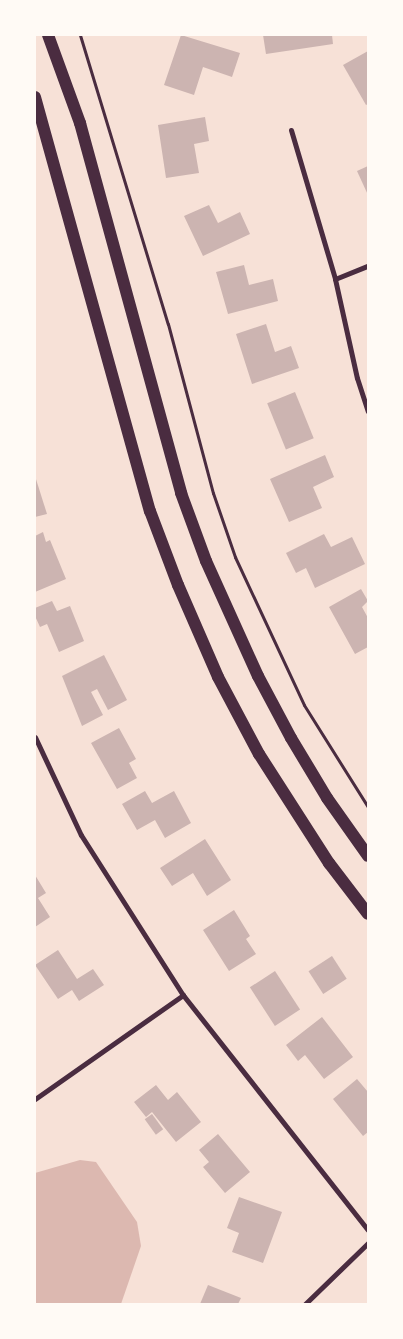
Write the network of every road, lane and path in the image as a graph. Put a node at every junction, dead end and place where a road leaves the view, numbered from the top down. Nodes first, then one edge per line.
1 (48, 35) edge
2 (80, 35) edge
3 (35, 97) edge
4 (291, 130) dead end
5 (368, 266) edge
6 (335, 279) junction
7 (368, 412) edge
8 (35, 738) edge
9 (368, 807) edge
10 (368, 856) edge
11 (368, 914) edge
12 (182, 995) junction
13 (35, 1099) edge
14 (368, 1230) edge
15 (368, 1243) edge
16 (305, 1304) edge

1 - 10 main road
2 - 9 path
3 - 11 main road
4 - 6 street
5 - 6 street
6 - 7 street
8 - 12 street
12 - 13 street
12 - 14 street
15 - 16 street

